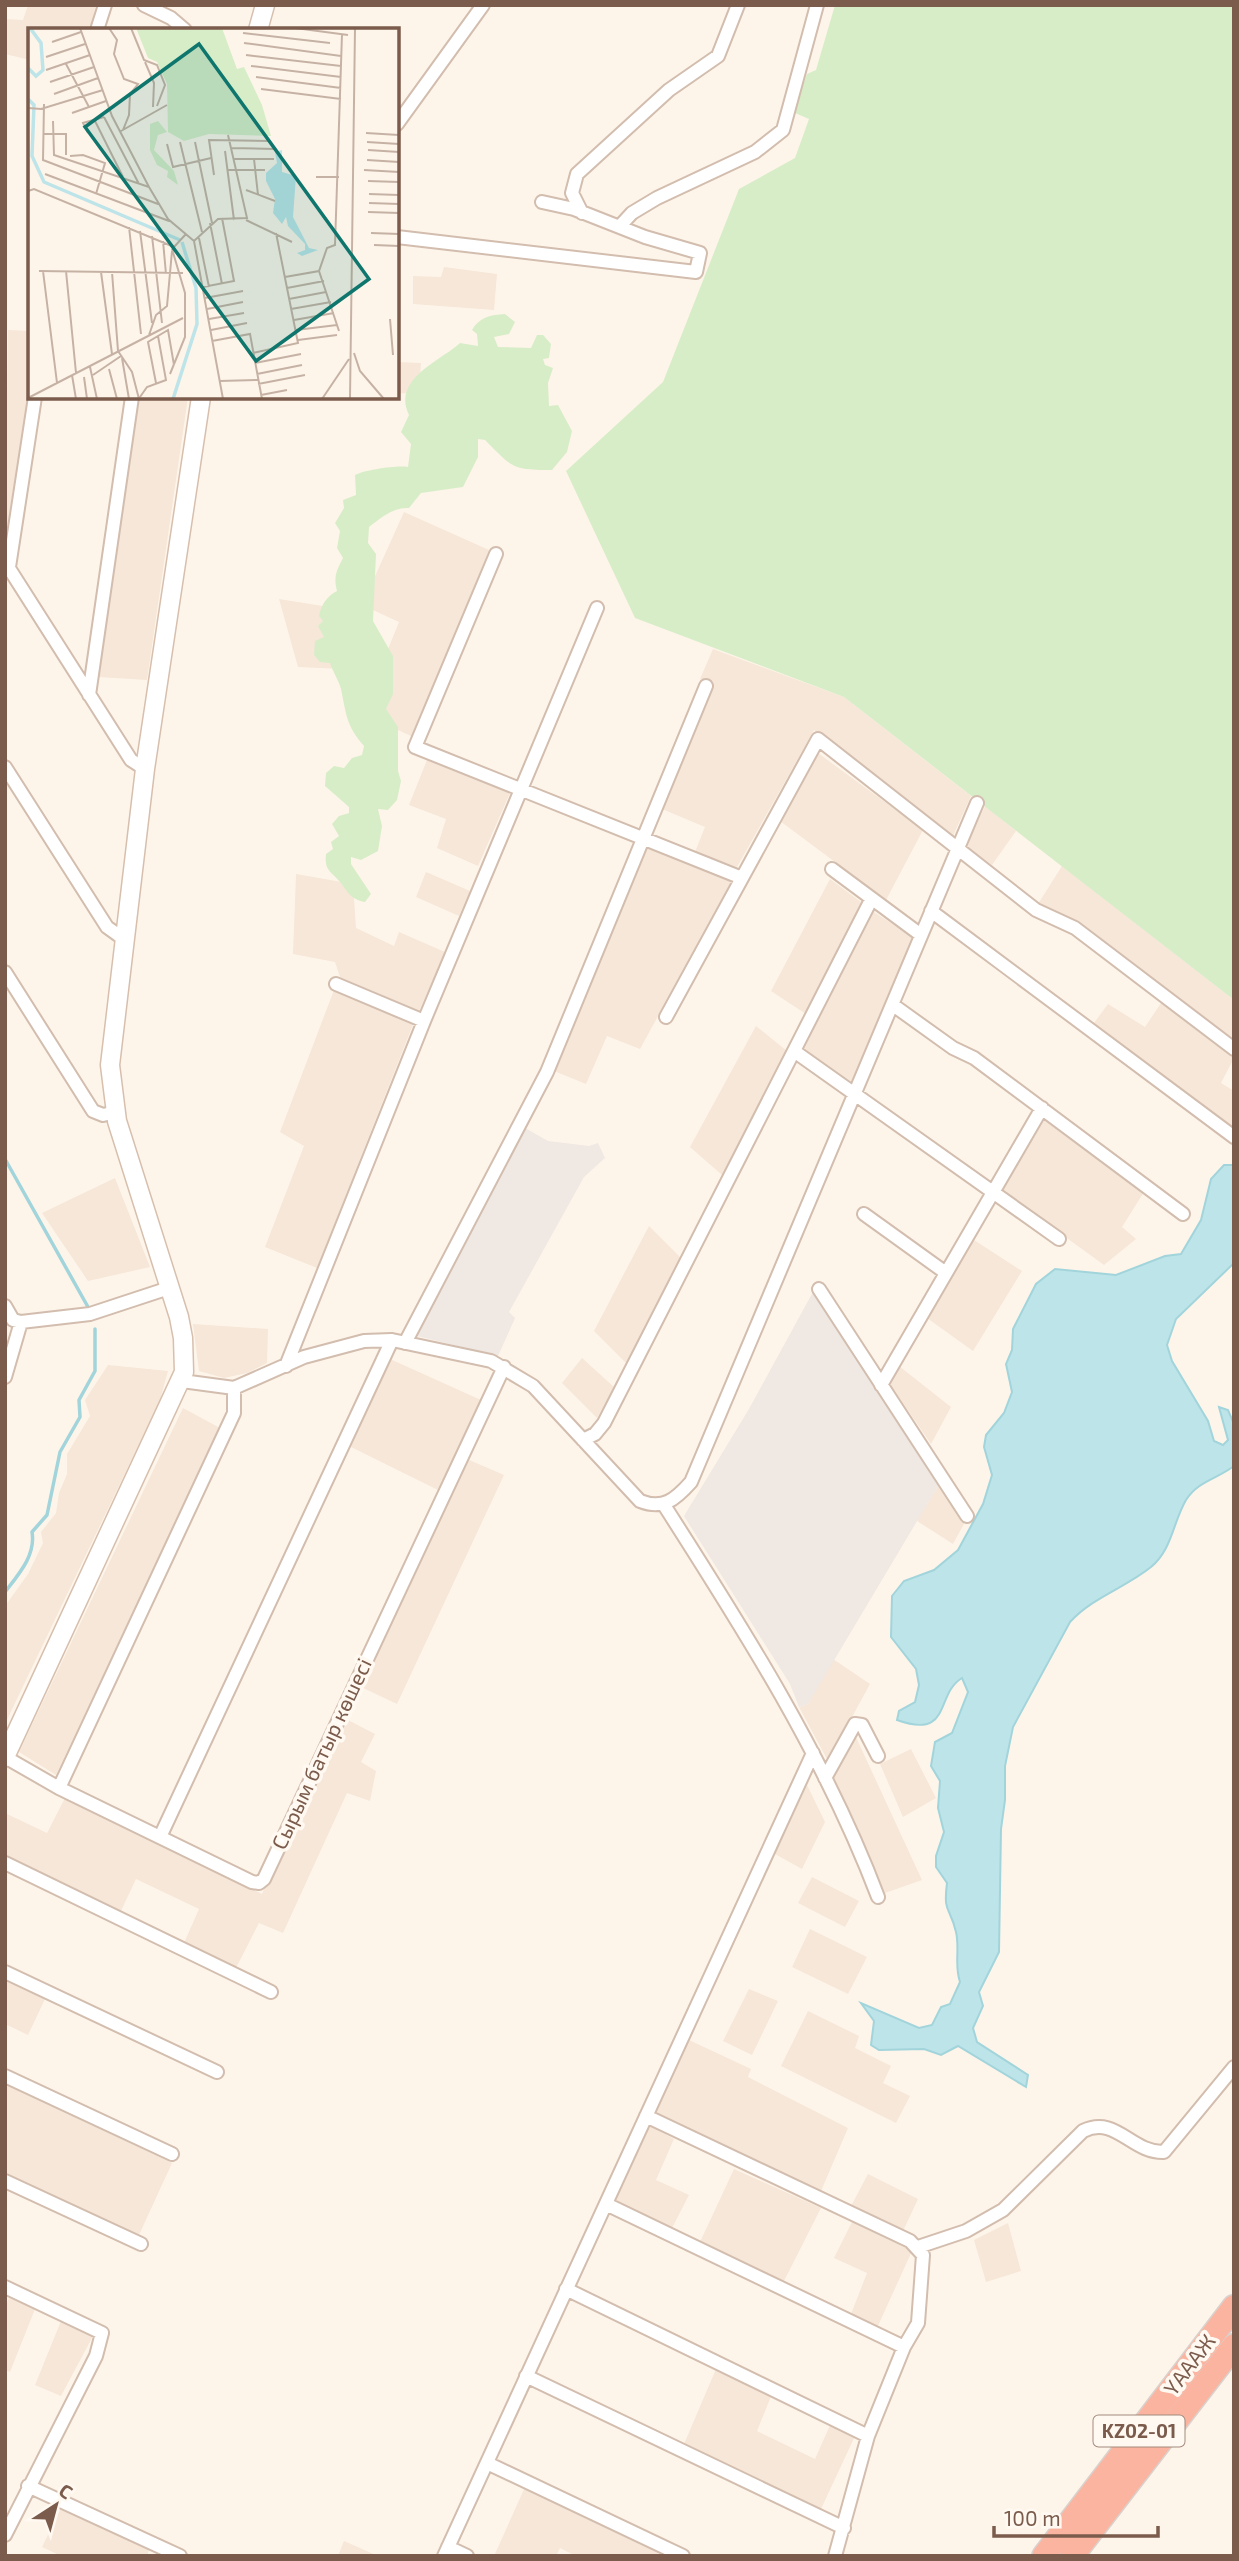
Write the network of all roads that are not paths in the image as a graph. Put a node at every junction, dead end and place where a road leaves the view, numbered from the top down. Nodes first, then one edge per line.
1 (105, 5) edge
2 (144, 5) edge
3 (265, 5) edge
4 (483, 5) edge
5 (738, 5) edge
6 (817, 5) edge
7 (97, 28) edge
8 (183, 28) edge
9 (259, 28) edge
10 (399, 121) edge
11 (542, 202) dead end
12 (582, 213) junction
13 (620, 226) junction
14 (399, 237) edge
15 (35, 399) edge
16 (132, 399) edge
17 (201, 399) edge
18 (496, 554) dead end
19 (7, 565) edge
20 (597, 608) dead end
21 (706, 686) dead end
22 (89, 695) junction
23 (5, 767) edge
24 (145, 769) junction
25 (520, 789) junction
26 (977, 803) dead end
27 (645, 839) junction
28 (957, 848) junction
29 (832, 869) dead end
30 (742, 878) junction
31 (871, 900) junction
32 (931, 911) junction
33 (921, 936) junction
34 (125, 940) junction
35 (5, 972) edge
36 (336, 984) dead end
37 (892, 1005) junction
38 (666, 1017) dead end
39 (424, 1021) junction
40 (1234, 1049) edge
41 (794, 1051) junction
42 (855, 1094) junction
43 (1042, 1108) junction
44 (116, 1112) junction
45 (1234, 1137) edge
46 (993, 1192) junction
47 (1183, 1213) dead end
48 (864, 1214) dead end
49 (1059, 1239) dead end
50 (946, 1273) junction
51 (169, 1288) junction
52 (820, 1289) dead end
53 (6, 1310) edge
54 (21, 1322) junction
55 (399, 1341) junction
56 (286, 1366) junction
57 (504, 1367) junction
58 (5, 1377) edge
59 (182, 1381) junction
60 (881, 1385) junction
61 (234, 1388) junction
62 (583, 1440) junction
63 (664, 1504) junction
64 (967, 1516) dead end
65 (813, 1753) junction
66 (878, 1756) dead end
67 (5, 1757) edge
68 (825, 1778) junction
69 (59, 1788) junction
70 (160, 1837) junction
71 (5, 1863) edge
72 (878, 1897) dead end
73 (5, 1972) edge
74 (271, 1992) dead end
75 (1234, 2067) edge
76 (217, 2072) dead end
77 (5, 2076) edge
78 (646, 2116) junction
79 (172, 2154) dead end
80 (5, 2180) edge
81 (606, 2204) junction
82 (141, 2244) dead end
83 (919, 2247) junction
84 (5, 2287) edge
85 (566, 2289) junction
86 (1234, 2307) edge
87 (1234, 2346) edge
88 (904, 2347) junction
89 (526, 2376) junction
90 (868, 2436) junction
91 (486, 2463) junction
92 (28, 2486) junction
93 (844, 2528) junction
94 (5, 2535) edge
95 (446, 2551) edge
96 (180, 2556) edge
97 (467, 2556) edge
98 (683, 2556) edge
99 (835, 2556) edge
100 (1044, 2556) edge
101 (1072, 2556) edge

1 - 7 street
2 - 8 street
3 - 9 main road
4 - 10 street
5 - 12 street
6 - 13 street
11 - 12 street
12 - 13 street
13 - 14 street
15 - 19 street
16 - 22 street
17 - 24 main road
18 - 25 street
19 - 22 street
20 - 25 street
21 - 27 street
22 - 24 street
23 - 34 street
24 - 34 main road
25 - 27 street
25 - 39 street
26 - 28 street
27 - 30 street
27 - 55 street
28 - 30 street
28 - 32 street
28 - 40 street
29 - 31 street
30 - 38 street
31 - 33 street
31 - 41 street
32 - 33 street
32 - 45 street
33 - 37 street
34 - 44 main road
35 - 44 street
36 - 39 street
37 - 42 street
37 - 43 street
39 - 56 street
41 - 42 street
41 - 62 street
42 - 46 street
42 - 63 street
43 - 46 street
43 - 47 street
44 - 51 main road
46 - 49 street
46 - 50 street
48 - 50 street
50 - 60 street
51 - 54 street
51 - 59 main road
52 - 60 street
53 - 54 street
54 - 58 street
55 - 56 street
55 - 57 street
55 - 70 street
56 - 61 street
57 - 62 street
57 - 70 street, Сырым батыр көшесі
59 - 61 street
59 - 67 main road
60 - 64 street
61 - 69 street
62 - 63 street
63 - 65 street
65 - 68 street
65 - 78 street
66 - 68 street
67 - 69 street, Сырым батыр көшесі
68 - 72 street
69 - 70 street, Сырым батыр көшесі
71 - 74 street
73 - 76 street
75 - 83 street
77 - 79 street
78 - 81 street
78 - 83 street
80 - 82 street
81 - 85 street
81 - 88 street
83 - 88 street
84 - 92 street
85 - 89 street
85 - 90 street
86 - 100 highway, ҮАААЖ / KZ02-01
87 - 101 highway, ҮАААЖ / KZ02-01
88 - 90 street
89 - 91 street
89 - 93 street
90 - 93 street
91 - 95 street
91 - 98 street
92 - 94 street
92 - 96 street
93 - 99 street
95 - 97 street

